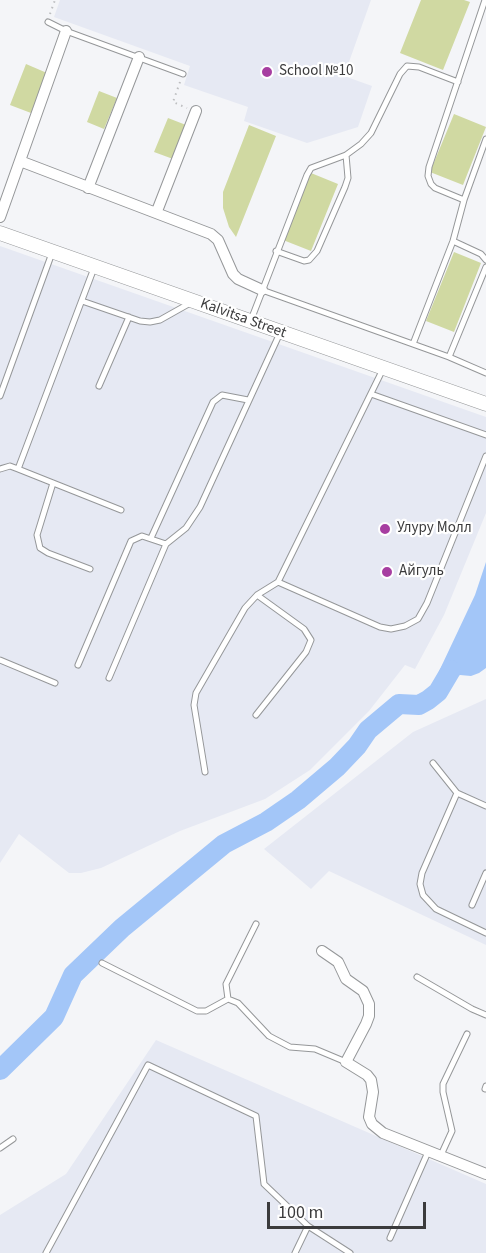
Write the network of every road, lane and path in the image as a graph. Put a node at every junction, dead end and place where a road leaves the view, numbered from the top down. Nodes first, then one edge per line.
1 (55, 0) edge
2 (485, 0) edge
3 (48, 22) joint
4 (66, 30) junction
5 (139, 57) junction
6 (183, 74) joint
7 (458, 82) junction
8 (196, 111) joint
9 (486, 139) edge
10 (346, 154) junction
11 (20, 161) junction
12 (88, 188) junction
13 (464, 200) junction
14 (157, 211) junction
15 (0, 217) edge
16 (0, 233) edge
17 (453, 241) junction
18 (276, 251) junction
19 (53, 252) junction
20 (486, 260) edge
21 (95, 266) junction
22 (486, 267) edge
23 (262, 290) junction
24 (82, 302) junction
25 (194, 302) junction
26 (129, 317) junction
27 (250, 322) junction
28 (280, 333) junction
29 (413, 344) junction
30 (449, 357) junction
31 (384, 368) junction
32 (486, 374) edge
33 (99, 386) dead end
34 (372, 394) junction
35 (0, 396) edge
36 (248, 400) junction
37 (486, 404) edge
38 (486, 435) edge
39 (486, 456) edge
40 (0, 469) edge
41 (18, 469) junction
42 (53, 483) junction
43 (122, 510) dead end
44 (151, 538) junction
45 (165, 544) junction
46 (90, 569) dead end
47 (278, 582) junction
48 (257, 595) junction
49 (0, 660) edge
50 (78, 665) dead end
51 (109, 678) dead end
52 (55, 683) dead end
53 (256, 715) dead end
54 (433, 764) dead end
55 (205, 772) dead end
56 (457, 793) junction
57 (486, 806) edge
58 (486, 873) edge
59 (472, 905) dead end
60 (256, 924) dead end
61 (486, 933) edge
62 (322, 951) dead end
63 (102, 963) dead end
64 (417, 977) dead end
65 (228, 999) junction
66 (486, 1015) edge
67 (467, 1034) dead end
68 (346, 1062) junction
69 (13, 1139) dead end
70 (0, 1148) edge
71 (428, 1150) junction
72 (441, 1155) junction
73 (486, 1174) edge
74 (308, 1226) junction
75 (390, 1238) dead end
76 (46, 1253) edge
77 (295, 1253) edge
78 (350, 1253) edge

1 - 3 path
2 - 7 lane
3 - 4 lane
4 - 5 lane
4 - 11 street
5 - 6 lane
5 - 12 street
6 - 8 path
7 - 10 lane
7 - 13 lane
8 - 14 street
9 - 13 lane
10 - 18 lane
10 - 18 lane
11 - 12 street
11 - 15 street
12 - 14 street
13 - 17 lane
14 - 23 street
16 - 19 street, Kalvitsa Street
17 - 20 lane
17 - 29 lane
18 - 23 lane
19 - 21 street, Kalvitsa Street
19 - 35 lane
21 - 24 lane
21 - 25 street, Kalvitsa Street
22 - 30 lane
23 - 27 lane
23 - 29 lane
24 - 26 lane
24 - 41 lane
25 - 26 lane
25 - 27 street, Kalvitsa Street
26 - 33 lane
27 - 28 street, Kalvitsa Street
28 - 31 street, Kalvitsa Street
28 - 36 lane
29 - 30 lane
30 - 32 lane
31 - 34 lane
31 - 37 street, Kalvitsa Street
34 - 38 lane
34 - 47 lane
36 - 44 lane
36 - 45 lane
39 - 47 lane
40 - 41 lane
41 - 42 lane
42 - 43 lane
42 - 46 lane
44 - 45 lane
44 - 50 lane
45 - 51 lane
47 - 48 lane
48 - 53 lane
48 - 55 lane
49 - 52 lane
54 - 56 lane
56 - 57 lane
56 - 61 lane
58 - 59 lane
60 - 65 lane
62 - 68 street
63 - 65 lane
64 - 66 lane
65 - 68 lane
67 - 72 lane
68 - 71 street
69 - 70 lane
71 - 72 street
71 - 75 lane
72 - 73 street
74 - 76 lane
74 - 77 lane
74 - 78 lane

